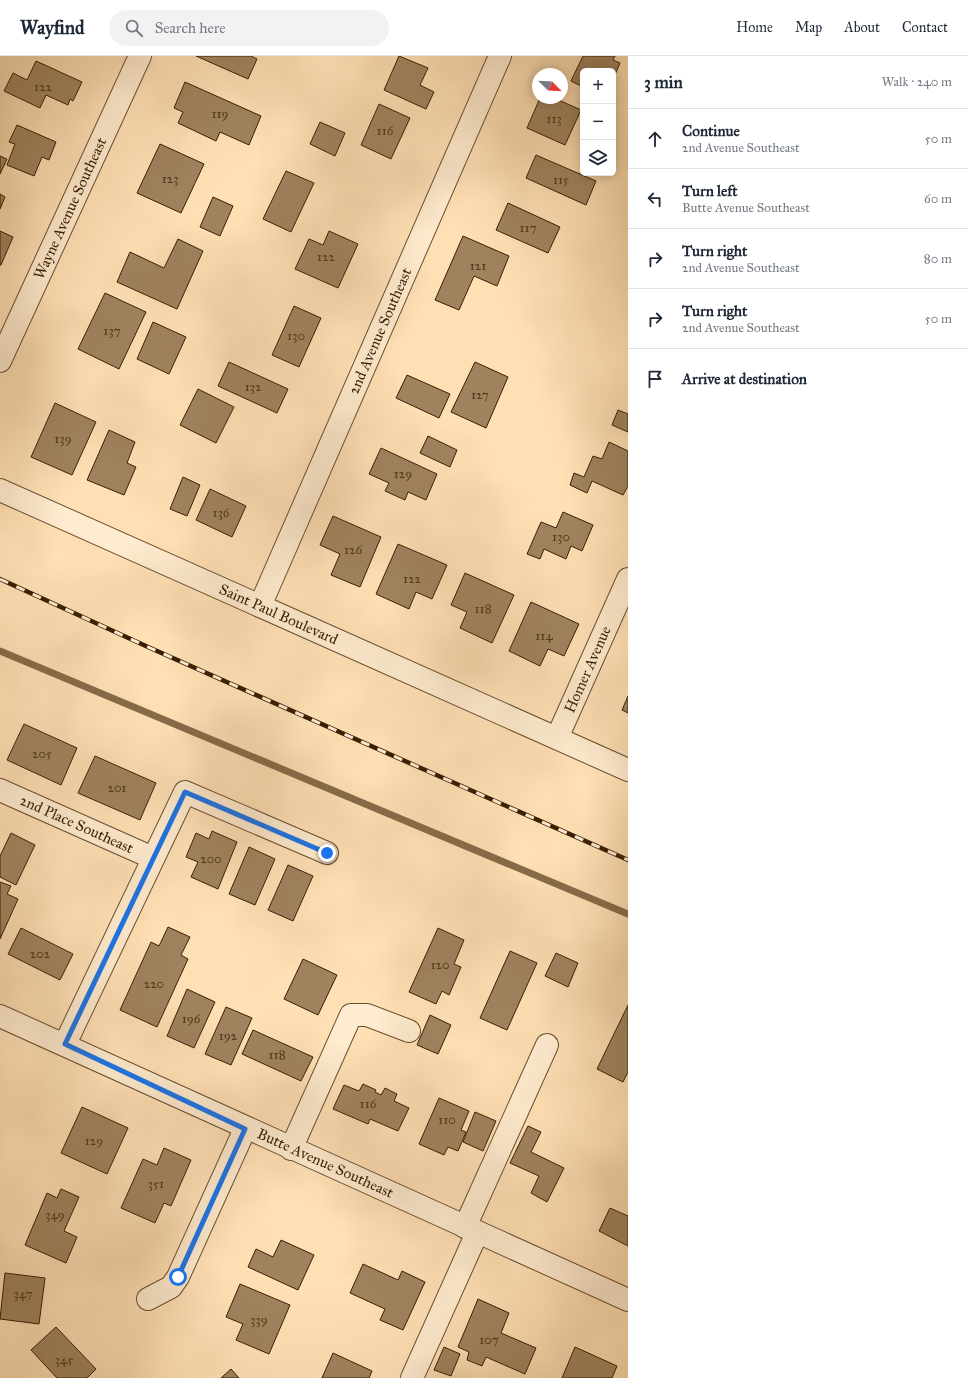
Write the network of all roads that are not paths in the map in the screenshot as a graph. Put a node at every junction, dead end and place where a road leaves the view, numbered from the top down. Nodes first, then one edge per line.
1 (140, 56) edge
2 (500, 56) edge
3 (0, 361) edge
4 (0, 490) edge
5 (628, 579) edge
6 (260, 606) junction
7 (557, 738) junction
8 (628, 770) edge
9 (0, 790) edge
10 (327, 853) dead end
11 (153, 858) junction
12 (0, 1016) edge
13 (409, 1031) dead end
14 (65, 1044) junction
15 (548, 1045) dead end
16 (245, 1129) junction
17 (291, 1149) junction
18 (471, 1230) junction
19 (148, 1299) dead end
20 (628, 1300) edge
21 (412, 1378) edge

1 - 3 street, Wayne Avenue Southeast
2 - 6 street, 2nd Avenue Southeast
4 - 6 street, Saint Paul Boulevard
5 - 7 street, Homer Avenue
6 - 7 street, Saint Paul Boulevard
7 - 8 street, Saint Paul Boulevard
9 - 11 street, 2nd Place Southeast
10 - 11 street
11 - 14 street
12 - 14 street, Butte Avenue Southeast
13 - 17 street
14 - 16 street, Butte Avenue Southeast
15 - 18 street
16 - 17 street, Butte Avenue Southeast
16 - 19 street
17 - 18 street, Butte Avenue Southeast
18 - 20 street, Butte Avenue Southeast
18 - 21 street

